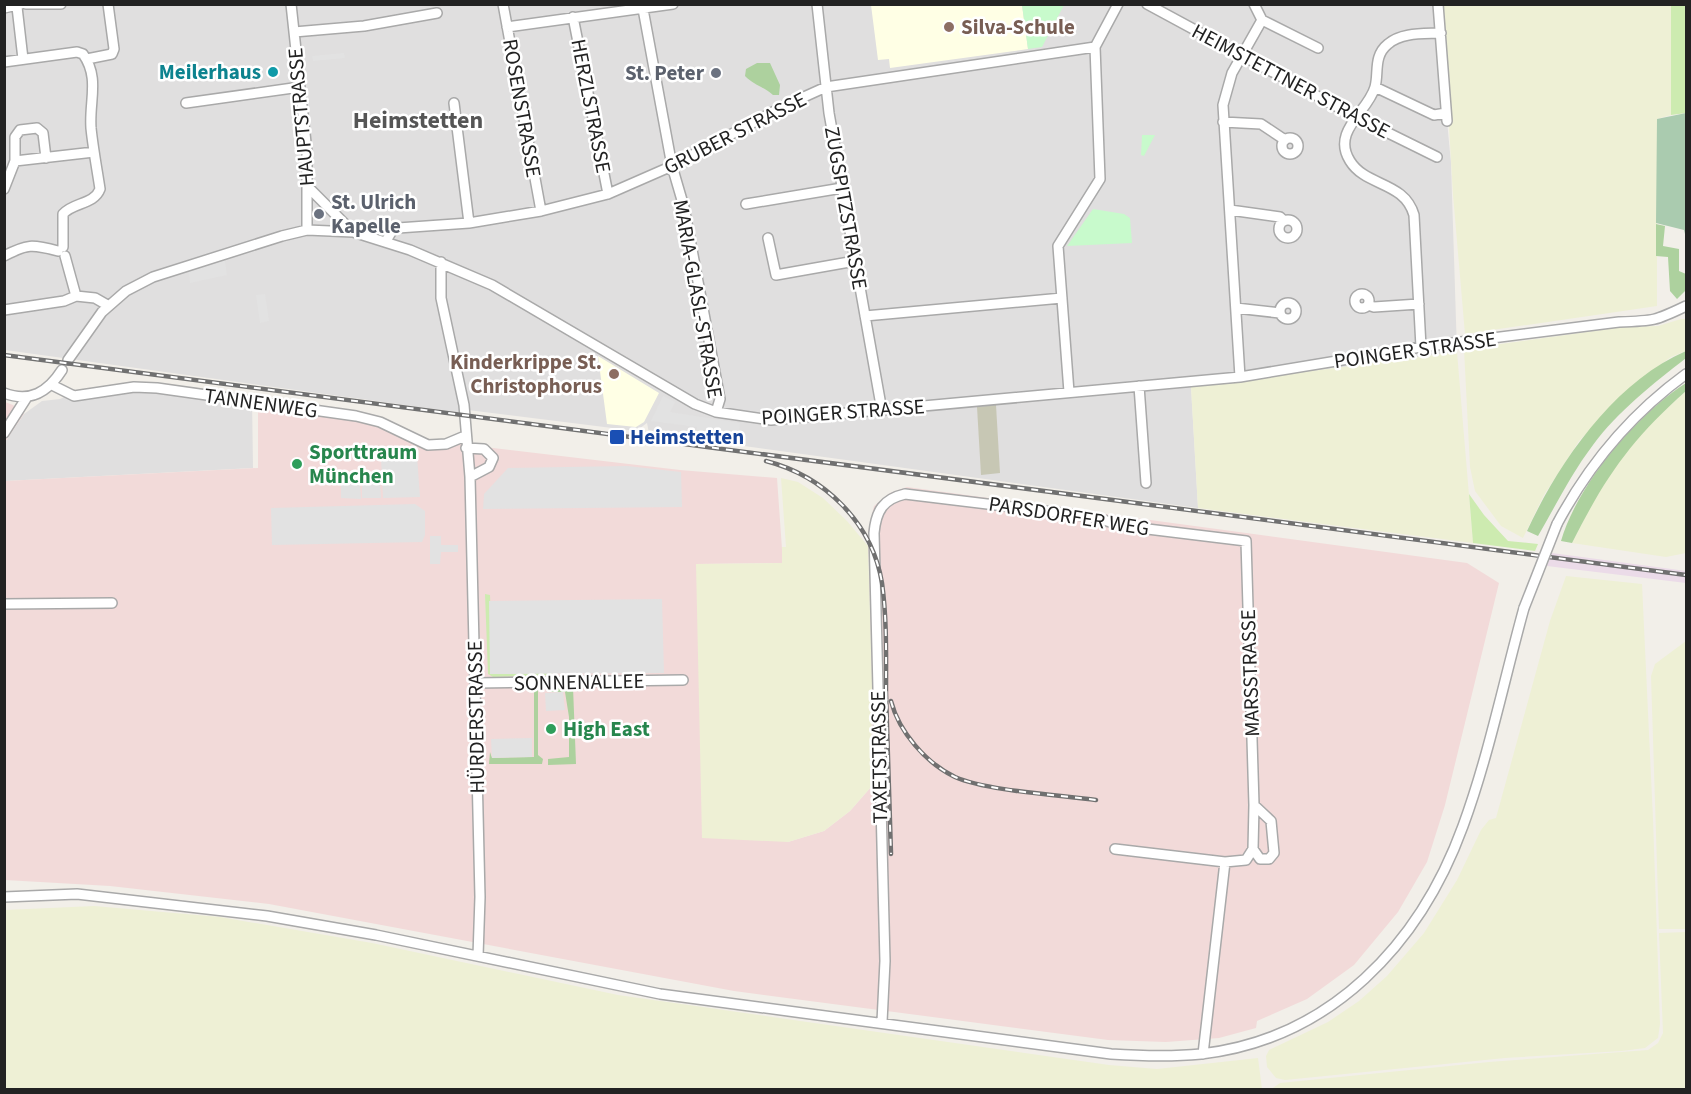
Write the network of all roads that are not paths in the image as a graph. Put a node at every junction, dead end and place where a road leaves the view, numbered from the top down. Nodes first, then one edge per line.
1 (61, 4) edge
2 (108, 4) edge
3 (291, 4) edge
4 (503, 4) edge
5 (673, 4) edge
6 (817, 4) edge
7 (1118, 4) edge
8 (1147, 4) edge
9 (1254, 4) edge
10 (1438, 4) edge
11 (22, 6) edge
12 (4, 8) edge
13 (643, 9) junction
14 (437, 13) dead end
15 (573, 17) junction
16 (1263, 20) junction
17 (507, 27) junction
18 (294, 32) junction
19 (1441, 33) junction
20 (1095, 47) junction
21 (1318, 48) dead end
22 (1242, 54) junction
23 (23, 59) junction
24 (87, 59) junction
25 (4, 62) edge
26 (300, 87) junction
27 (826, 87) junction
28 (1375, 87) junction
29 (186, 103) dead end
30 (454, 103) dead end
31 (1356, 117) junction
32 (1223, 122) junction
33 (1285, 140) dead end
34 (94, 152) junction
35 (1437, 157) dead end
36 (46, 158) junction
37 (15, 161) junction
38 (672, 166) junction
39 (308, 187) junction
40 (842, 188) junction
41 (4, 189) edge
42 (608, 194) junction
43 (746, 204) dead end
44 (1230, 210) junction
45 (541, 211) junction
46 (1284, 221) dead end
47 (469, 223) junction
48 (308, 230) junction
49 (353, 232) junction
50 (768, 238) dead end
51 (386, 242) junction
52 (62, 252) junction
53 (4, 256) edge
54 (855, 261) junction
55 (441, 262) junction
56 (76, 296) junction
57 (1062, 298) junction
58 (1419, 304) junction
59 (1368, 305) dead end
60 (109, 306) junction
61 (1686, 306) edge
62 (1236, 308) junction
63 (4, 310) edge
64 (1280, 313) dead end
65 (865, 316) junction
66 (1421, 347) junction
67 (68, 360) dead end
68 (62, 370) dead end
69 (1686, 374) edge
70 (1240, 377) junction
71 (52, 385) junction
72 (1139, 386) junction
73 (1069, 392) junction
74 (4, 393) edge
75 (27, 397) junction
76 (882, 411) junction
77 (716, 412) junction
78 (4, 433) edge
79 (465, 436) junction
80 (466, 448) junction
81 (470, 477) junction
82 (1146, 483) dead end
83 (891, 497) joint
84 (1246, 541) joint
85 (112, 603) dead end
86 (4, 604) edge
87 (683, 680) dead end
88 (476, 683) junction
89 (1254, 806) junction
90 (1116, 849) dead end
91 (1253, 849) junction
92 (1225, 862) junction
93 (4, 897) edge
94 (478, 956) junction
95 (882, 1022) junction
96 (1203, 1054) junction

1 - 11 street
2 - 24 street
3 - 18 street, HAUPTSTRASSE
4 - 17 street, ROSENSTRASSE
5 - 13 street
6 - 27 street, ZUGSPITZSTRASSE
7 - 20 street
8 - 22 street, HEIMSTETTNER STRASSE
9 - 16 street
10 - 19 street
11 - 12 street
11 - 23 street
13 - 15 street
13 - 38 street, MARIA-GLASL-STRASSE
14 - 18 street
15 - 17 street
15 - 42 street, HERZLSTRASSE
16 - 21 street
16 - 22 street
17 - 45 street, ROSENSTRASSE
18 - 26 street, HAUPTSTRASSE
19 - 28 street
19 - 28 street
20 - 27 street, GRUBER STRASSE
20 - 57 street
22 - 31 street, HEIMSTETTNER STRASSE
22 - 32 street
23 - 24 street
23 - 25 street
24 - 34 street
26 - 29 street
26 - 39 street, HAUPTSTRASSE
27 - 38 street, GRUBER STRASSE
27 - 40 street, ZUGSPITZSTRASSE
28 - 31 street
30 - 47 street
31 - 35 street, HEIMSTETTNER STRASSE
31 - 58 street
32 - 33 street
32 - 44 street
34 - 36 street
34 - 52 street
36 - 37 street
36 - 37 street
37 - 41 street
38 - 42 street, GRUBER STRASSE
38 - 77 street, MARIA-GLASL-STRASSE
39 - 48 street, HAUPTSTRASSE
39 - 49 street
40 - 43 street
40 - 54 street, ZUGSPITZSTRASSE
42 - 45 street, GRUBER STRASSE
44 - 46 street
44 - 62 street
45 - 47 street, GRUBER STRASSE
47 - 51 street, GRUBER STRASSE
48 - 49 street, POINGER STRASSE
48 - 60 street, POINGER STRASSE
49 - 51 street, POINGER STRASSE
50 - 54 street
51 - 55 street, POINGER STRASSE
52 - 53 street
52 - 56 street
54 - 65 street, ZUGSPITZSTRASSE
55 - 77 street, POINGER STRASSE
55 - 79 street, HÜRDERSTRASSE
56 - 60 street
56 - 63 street
57 - 65 street
57 - 73 street
58 - 59 street
58 - 66 street
60 - 67 street, POINGER STRASSE
61 - 66 street, POINGER STRASSE
62 - 64 street
62 - 70 street
65 - 76 street, ZUGSPITZSTRASSE
66 - 70 street, POINGER STRASSE
68 - 71 street
69 - 96 street, bridge
70 - 72 street, POINGER STRASSE
71 - 75 street
71 - 79 street, TANNENWEG
72 - 73 street, POINGER STRASSE
72 - 82 street
73 - 76 street, POINGER STRASSE
74 - 75 street
75 - 78 street
76 - 77 street, POINGER STRASSE
79 - 80 street, HÜRDERSTRASSE
80 - 81 street, HÜRDERSTRASSE
80 - 81 street
81 - 88 street, HÜRDERSTRASSE
83 - 84 street, PARSDORFER WEG
83 - 95 street, TAXETSTRASSE
84 - 89 street, MARSSTRASSE
85 - 86 street
87 - 88 street, SONNENALLEE
88 - 94 street, HÜRDERSTRASSE
89 - 91 street, MARSSTRASSE
89 - 91 street
90 - 92 street
91 - 92 street
92 - 96 street
93 - 94 street
94 - 95 street
95 - 96 street

